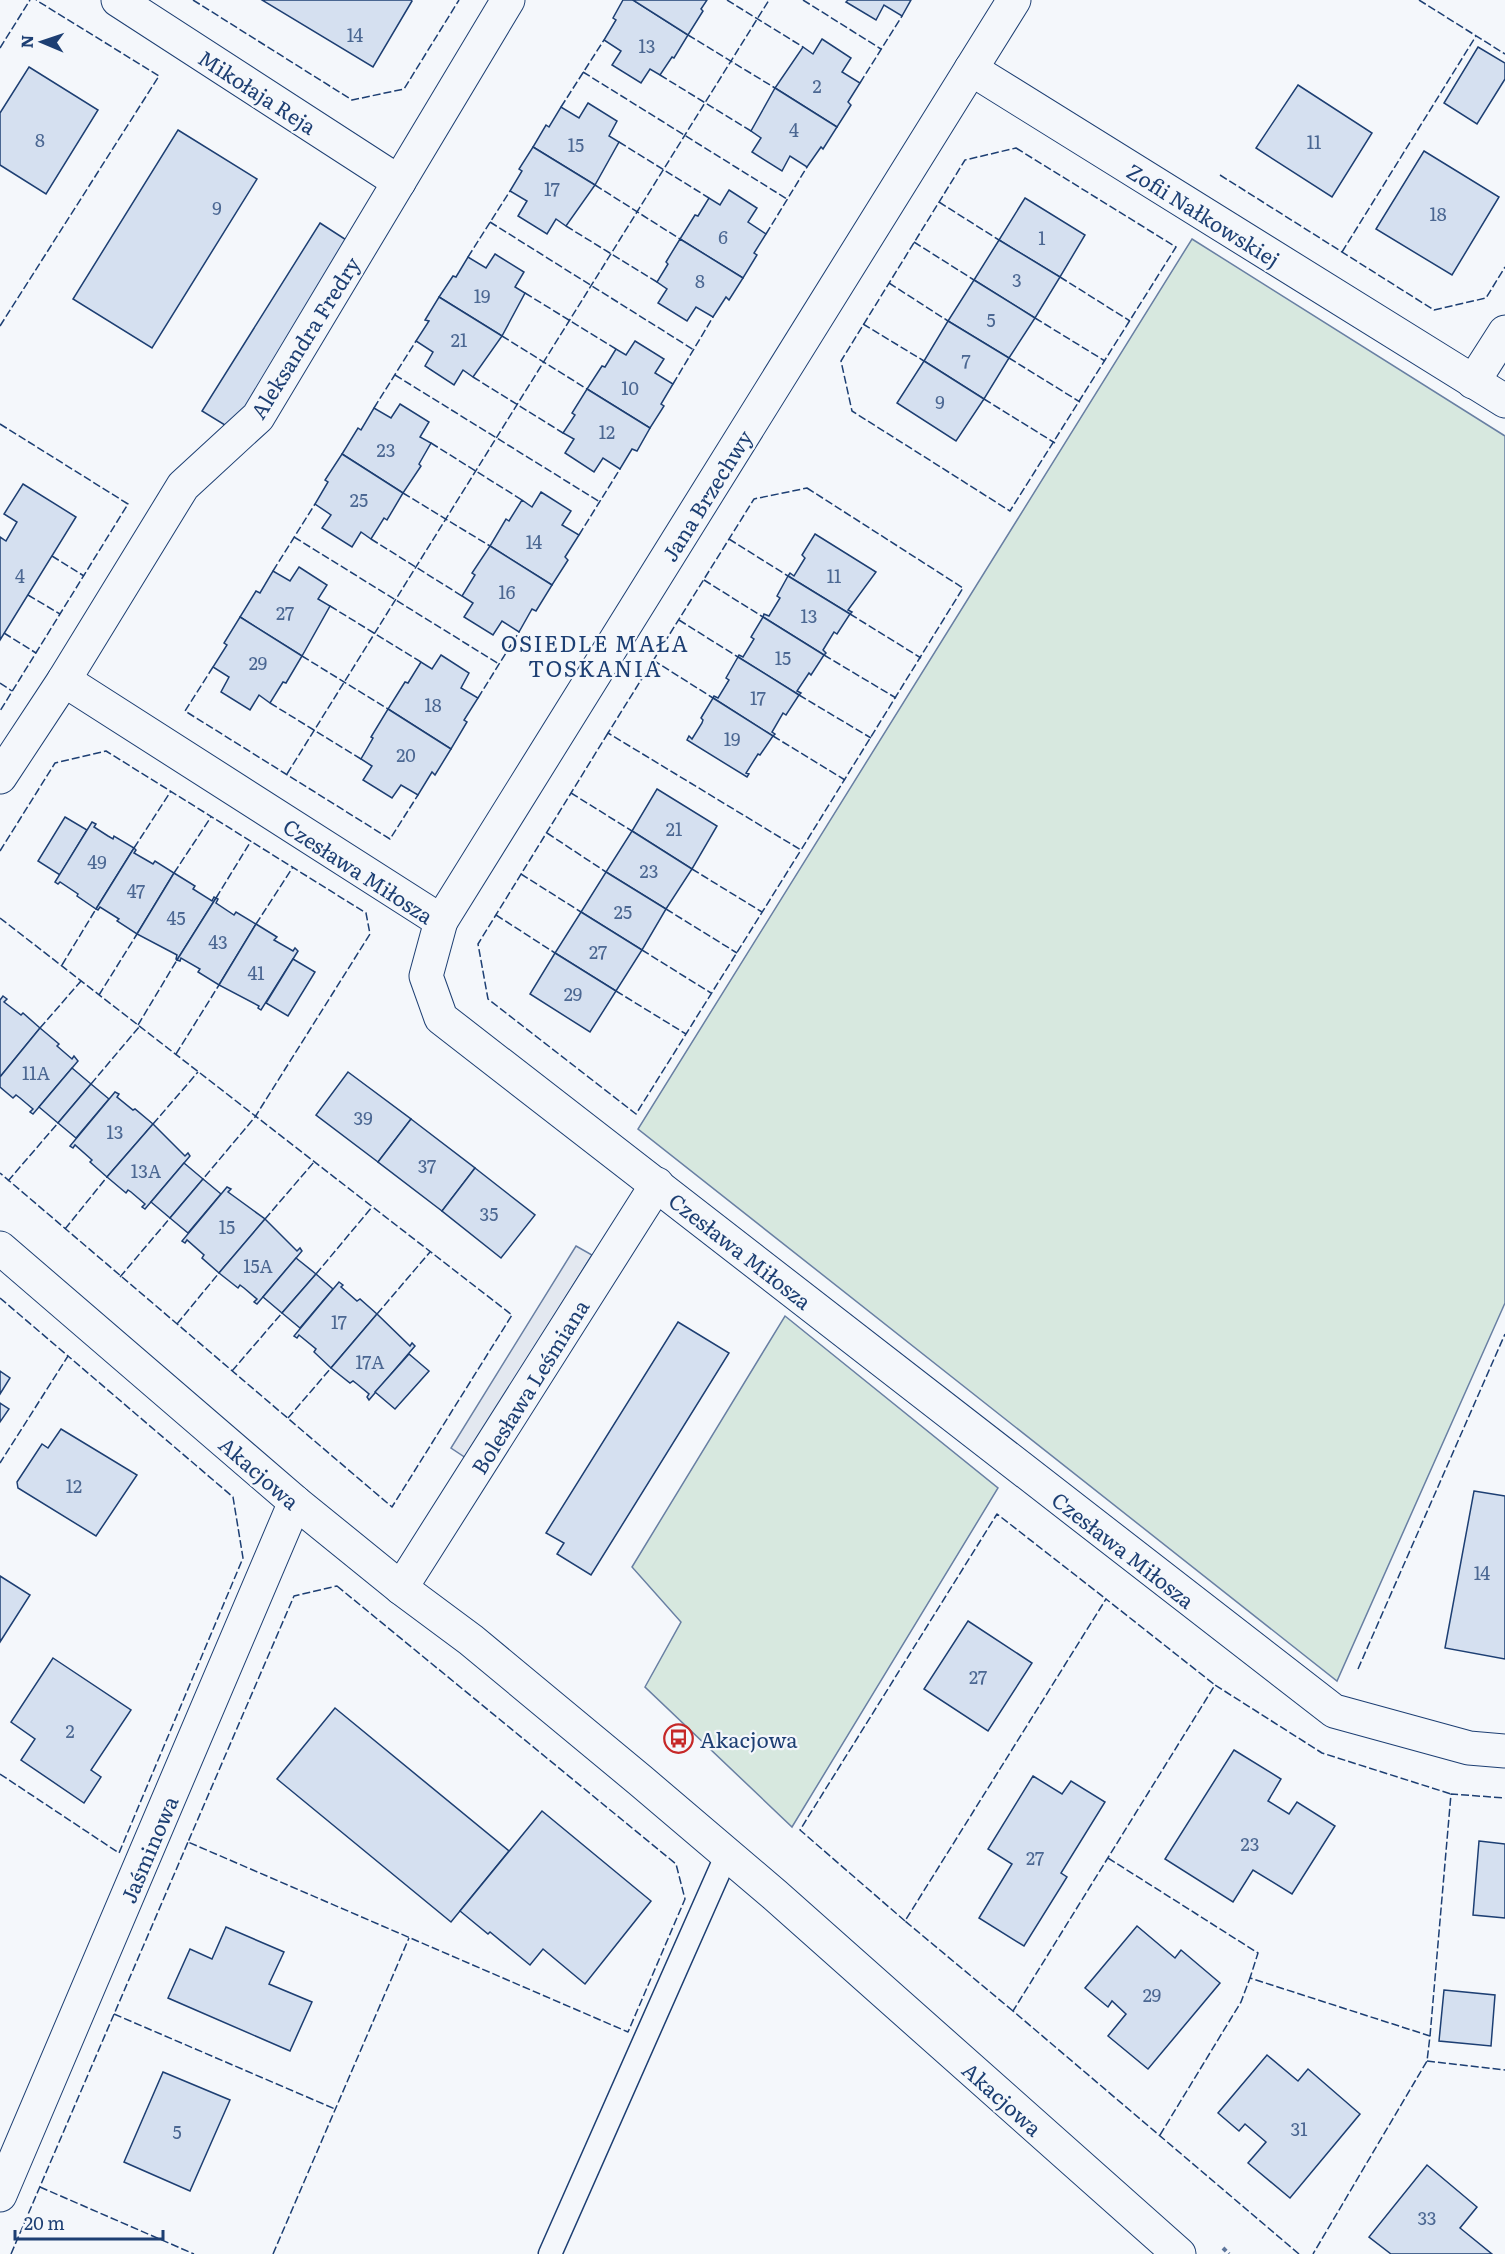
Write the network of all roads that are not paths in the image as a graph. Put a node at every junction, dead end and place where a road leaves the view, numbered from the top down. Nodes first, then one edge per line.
1 (117, 0) edge
2 (508, 0) edge
3 (1014, 0) edge
4 (971, 69) junction
5 (399, 182) junction
6 (1505, 332) edge
7 (1473, 382) junction
8 (1505, 401) edge
9 (64, 680) junction
10 (0, 777) edge
11 (441, 921) junction
12 (657, 1184) junction
13 (0, 1248) edge
14 (295, 1502) junction
15 (401, 1588) junction
16 (1505, 1751) edge
17 (727, 1854) junction
18 (0, 2196) edge
19 (550, 2254) edge
20 (1179, 2254) edge

1 - 5 street, Mikołaja Reja
2 - 5 street, Aleksandra Fredry
3 - 4 street
4 - 7 street, Zofii Nałkowskiej
4 - 11 street, Jana Brzechwy
5 - 9 street, Aleksandra Fredry
6 - 7 street
7 - 8 street, Zofii Nałkowskiej
9 - 10 street, Aleksandra Fredry
9 - 11 street, Czesława Miłosza
11 - 12 street, Czesława Miłosza
12 - 15 street, Bolesława Leśmiana
12 - 16 street, Czesława Miłosza
13 - 14 street, Akacjowa
14 - 15 street, Akacjowa
14 - 18 street, Jaśminowa
15 - 17 street, Akacjowa
17 - 19 lane
17 - 20 street, Akacjowa

